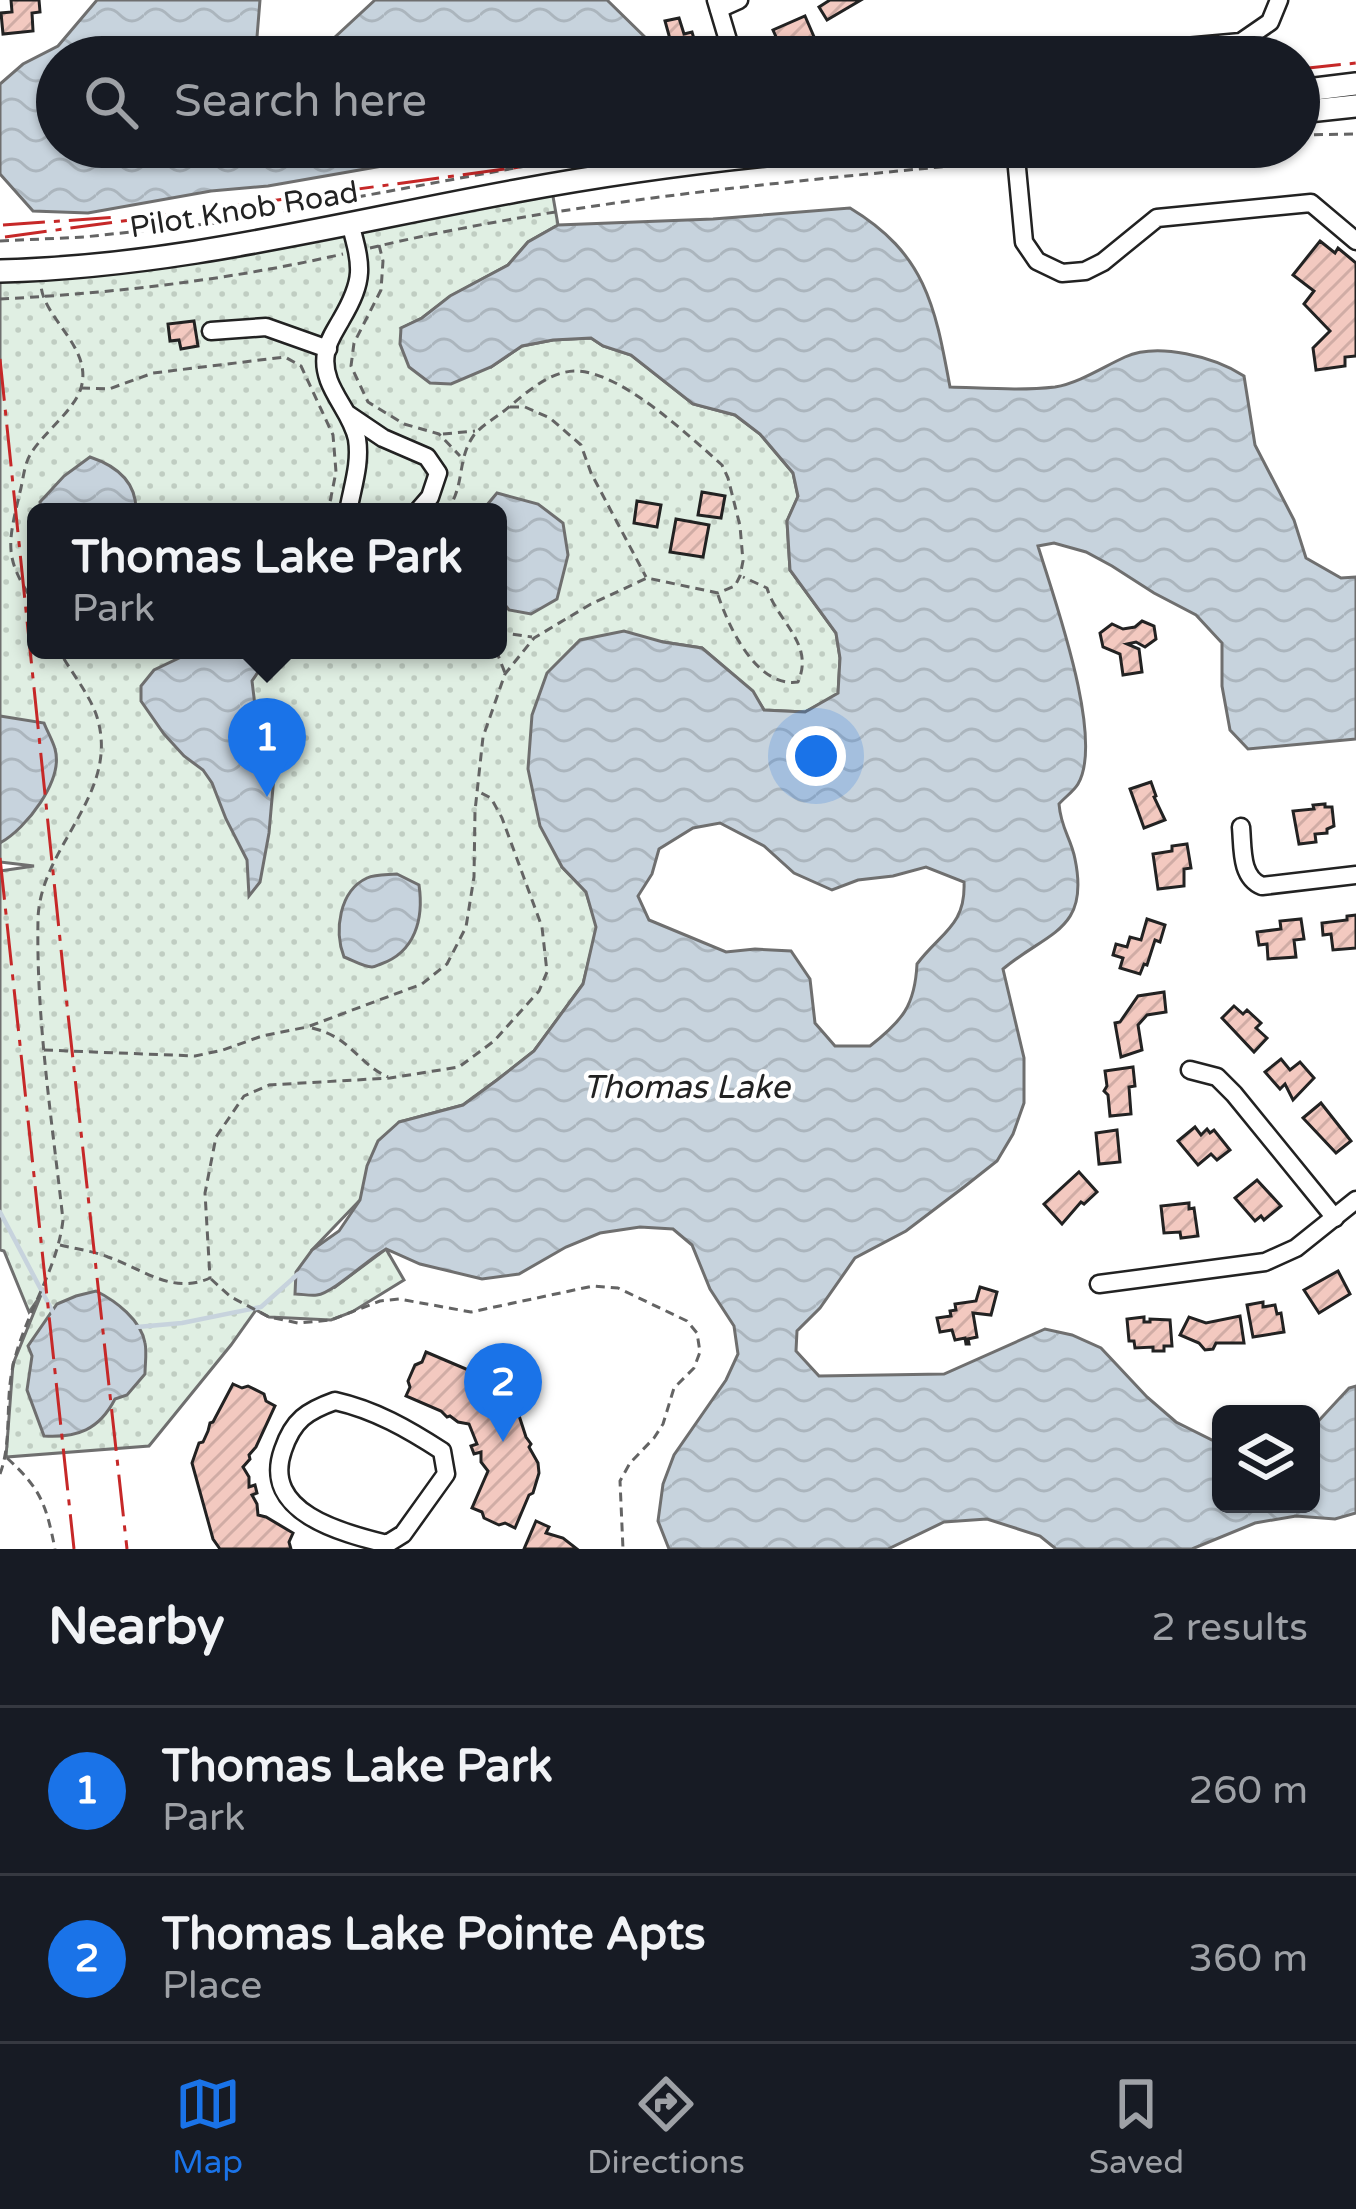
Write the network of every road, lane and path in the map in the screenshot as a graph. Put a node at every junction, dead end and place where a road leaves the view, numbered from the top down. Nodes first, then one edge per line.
1 (739, 0) edge
2 (1279, 0) edge
3 (718, 4) edge
4 (727, 36) edge
5 (1250, 36) edge
6 (1356, 85) edge
7 (1320, 89) edge
8 (1356, 106) edge
9 (1320, 110) edge
10 (1356, 134) edge
11 (1320, 135) edge
12 (514, 168) edge
13 (650, 168) edge
14 (885, 168) edge
15 (1017, 168) edge
16 (350, 223) junction
17 (1356, 241) edge
18 (0, 242) edge
19 (379, 245) junction
20 (357, 250) junction
21 (0, 271) edge
22 (42, 297) junction
23 (0, 299) edge
24 (211, 332) dead end
25 (328, 349) junction
26 (81, 388) junction
27 (509, 407) junction
28 (348, 414) junction
29 (477, 431) junction
30 (439, 434) junction
31 (461, 458) junction
32 (330, 503) edge
33 (350, 503) edge
34 (425, 503) edge
35 (453, 503) edge
36 (740, 576) junction
37 (647, 578) junction
38 (27, 593) edge
39 (718, 593) junction
40 (507, 634) edge
41 (534, 638) junction
42 (64, 659) edge
43 (500, 659) edge
44 (506, 674) junction
45 (478, 792) junction
46 (1241, 826) dead end
47 (1356, 875) edge
48 (307, 1027) junction
49 (44, 1050) junction
50 (1190, 1070) dead end
51 (390, 1078) junction
52 (1356, 1200) edge
53 (1335, 1218) junction
54 (60, 1246) junction
55 (210, 1278) junction
56 (1099, 1284) dead end
57 (0, 1382) edge
58 (9, 1390) junction
59 (6, 1457) junction
60 (0, 1474) edge
61 (387, 1546) edge
62 (55, 1549) edge
63 (622, 1549) edge

1 - 3 street
2 - 5 street
3 - 4 street
6 - 7 main road
8 - 9 main road
10 - 11 path
12 - 18 path
13 - 16 main road, Pilot Knob Road
14 - 19 path
15 - 17 street
16 - 20 street
16 - 21 main road, Pilot Knob Road
19 - 20 path
19 - 30 path
20 - 22 path
20 - 25 street
22 - 23 path
22 - 26 path
24 - 25 street
25 - 28 street
26 - 32 path
26 - 38 path
27 - 29 path
27 - 36 path
27 - 37 path
28 - 33 street
28 - 34 street
29 - 30 path
29 - 31 path
30 - 31 path
31 - 35 path
36 - 39 path
36 - 39 path
37 - 39 path
37 - 41 path
40 - 41 path
41 - 44 path
42 - 49 path
43 - 44 path
44 - 45 path
45 - 48 path
45 - 51 path
46 - 47 street
48 - 49 path
48 - 51 path
49 - 54 path
50 - 53 street
51 - 55 path
52 - 53 street
53 - 56 street
54 - 55 path
54 - 58 path
55 - 63 path
57 - 58 path
58 - 59 path
59 - 60 path
59 - 62 path
61 - 61 street

